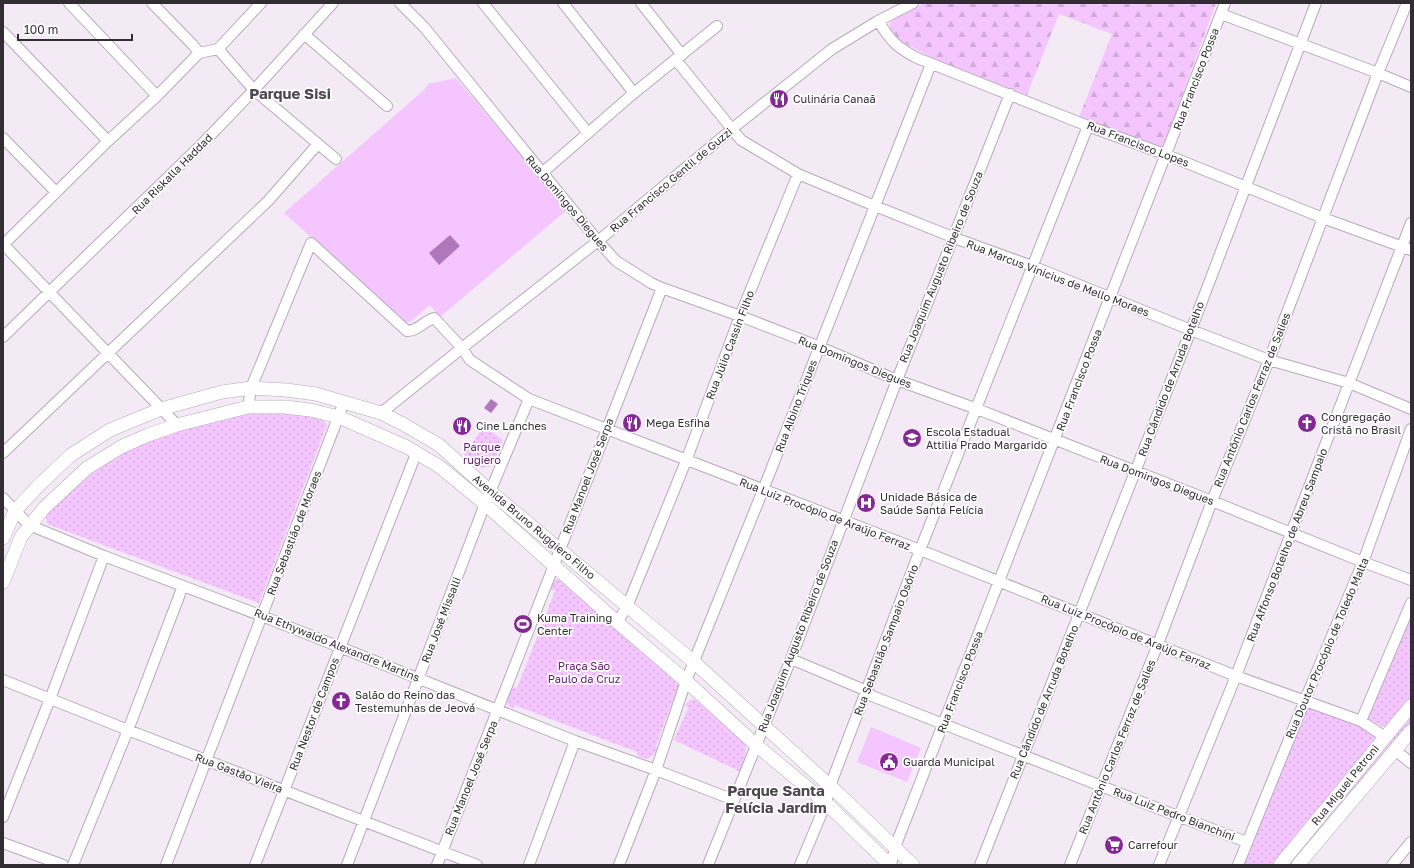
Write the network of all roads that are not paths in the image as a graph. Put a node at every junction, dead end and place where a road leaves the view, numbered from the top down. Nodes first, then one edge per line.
1 (69, 3) edge
2 (152, 3) edge
3 (261, 3) edge
4 (333, 3) edge
5 (400, 3) edge
6 (483, 3) edge
7 (563, 3) edge
8 (642, 3) edge
9 (913, 3) edge
10 (1225, 3) edge
11 (1316, 3) edge
12 (1407, 3) edge
13 (1221, 14) junction
14 (878, 21) junction
15 (717, 26) dead end
16 (3, 32) edge
17 (304, 34) junction
18 (1300, 44) junction
19 (218, 49) junction
20 (199, 53) junction
21 (679, 57) junction
22 (931, 64) junction
23 (1378, 73) junction
24 (1411, 87) edge
25 (254, 90) junction
26 (634, 93) junction
27 (1010, 94) junction
28 (157, 96) junction
29 (387, 106) dead end
30 (1088, 126) junction
31 (732, 129) junction
32 (588, 132) junction
33 (3, 138) edge
34 (108, 141) junction
35 (318, 144) junction
36 (1167, 155) junction
37 (336, 159) dead end
38 (542, 173) junction
39 (798, 174) junction
40 (1246, 186) junction
41 (56, 192) junction
42 (875, 206) junction
43 (1323, 218) junction
44 (1411, 223) edge
45 (953, 237) junction
46 (598, 242) junction
47 (3, 244) edge
48 (1406, 248) edge
49 (1032, 266) junction
50 (662, 288) junction
51 (50, 293) junction
52 (1111, 298) junction
53 (740, 316) junction
54 (1191, 330) junction
55 (3, 337) edge
56 (820, 347) junction
57 (462, 348) junction
58 (108, 353) junction
59 (1269, 360) junction
60 (897, 380) junction
61 (1349, 383) junction
62 (251, 388) junction
63 (529, 399) junction
64 (344, 402) junction
65 (248, 407) junction
66 (161, 409) junction
67 (977, 409) junction
68 (1411, 409) edge
69 (381, 413) junction
70 (339, 417) junction
71 (177, 425) junction
72 (607, 429) junction
73 (1411, 429) edge
74 (1055, 440) junction
75 (416, 452) junction
76 (3, 453) edge
77 (686, 460) junction
78 (1135, 471) junction
79 (764, 490) junction
80 (491, 492) junction
81 (3, 498) edge
82 (1212, 501) junction
83 (485, 504) junction
84 (15, 510) junction
85 (843, 521) junction
86 (29, 525) junction
87 (1291, 533) junction
88 (3, 538) edge
89 (560, 550) junction
90 (920, 550) junction
91 (104, 556) junction
92 (1363, 562) junction
93 (553, 566) junction
94 (1411, 580) edge
95 (3, 582) edge
96 (999, 582) junction
97 (183, 586) junction
98 (1411, 603) edge
99 (627, 607) junction
100 (1079, 613) junction
101 (262, 616) junction
102 (617, 622) junction
103 (1158, 644) junction
104 (340, 647) junction
105 (791, 659) junction
106 (695, 663) junction
107 (1236, 676) junction
108 (419, 678) junction
109 (3, 680) edge
110 (686, 681) junction
111 (867, 691) junction
112 (50, 699) junction
113 (1304, 701) junction
114 (1411, 706) edge
115 (498, 709) junction
116 (1361, 720) junction
117 (944, 724) junction
118 (764, 727) junction
119 (128, 730) junction
120 (1411, 732) edge
121 (1385, 737) junction
122 (575, 741) junction
123 (756, 745) junction
124 (1395, 750) junction
125 (1023, 756) junction
126 (207, 760) junction
127 (1411, 763) edge
128 (656, 770) junction
129 (830, 786) junction
130 (1102, 786) junction
131 (285, 791) junction
132 (734, 800) junction
133 (826, 803) junction
134 (3, 816) edge
135 (1180, 817) junction
136 (365, 821) junction
137 (1247, 842) junction
138 (1411, 842) edge
139 (3, 843) edge
140 (895, 847) junction
141 (442, 851) junction
142 (63, 865) edge
143 (73, 865) edge
144 (166, 865) edge
145 (255, 865) edge
146 (347, 865) edge
147 (437, 865) edge
148 (477, 865) edge
149 (529, 865) edge
150 (619, 865) edge
151 (708, 865) edge
152 (800, 865) edge
153 (891, 865) edge
154 (913, 865) edge
155 (980, 865) edge
156 (1070, 865) edge
157 (1159, 865) edge
158 (1238, 865) edge
159 (1280, 865) edge
160 (1298, 865) edge
161 (1392, 865) edge

1 - 28 street
2 - 20 street
3 - 19 street
4 - 17 street, Rua Riskalla Haddad
5 - 38 street, Rua Domingos Diegues
6 - 32 street
7 - 26 street
8 - 21 street, Rua Marcus Vinicius de Mello Moraes
9 - 14 street, Rua Francisco Gentil de Guzzi
10 - 13 street, Rua Francisco Possa
11 - 18 street, Rua Cândido de Arruda Botelho
12 - 23 street, Rua Antônio Carlos Ferraz de Salies
13 - 18 street
13 - 36 street, Rua Francisco Possa
14 - 22 street, Rua Francisco Lopes
14 - 31 street, Rua Francisco Gentil de Guzzi
15 - 21 street
16 - 34 street
17 - 25 street, Rua Riskalla Haddad
17 - 29 street
18 - 23 street
18 - 40 street, Rua Cândido de Arruda Botelho
19 - 20 street
19 - 25 street
20 - 28 street
21 - 26 street
21 - 31 street, Rua Marcus Vinicius de Mello Moraes
22 - 27 street, Rua Francisco Lopes
22 - 42 street, Rua Albino Triques
23 - 24 street
23 - 43 street, Rua Antônio Carlos Ferraz de Salies
25 - 35 street
25 - 51 street, Rua Riskalla Haddad
26 - 32 street
27 - 30 street, Rua Francisco Lopes
27 - 45 street, Rua Joaquim Augusto Ribeiro de Souza
28 - 34 street
30 - 36 street, Rua Francisco Lopes
30 - 49 street, Rua Sebastião Sampaio Osório
31 - 39 street, Rua Marcus Vinicius de Mello Moraes
31 - 46 street, Rua Francisco Gentil de Guzzi
32 - 38 street
33 - 41 street
34 - 41 street
35 - 37 street
35 - 58 street
36 - 40 street, Rua Francisco Lopes
36 - 52 street, Rua Francisco Possa
38 - 46 street, Rua Domingos Diegues
39 - 42 street, Rua Marcus Vinicius de Mello Moraes
39 - 53 street, Rua Júlio Cassin Filho
40 - 43 street, Rua Francisco Lopes
40 - 54 street, Rua Cândido de Arruda Botelho
41 - 47 street
42 - 45 street, Rua Marcus Vinicius de Mello Moraes
42 - 56 street, Rua Albino Triques
43 - 48 street, Rua Francisco Lopes
43 - 59 street, Rua Antônio Carlos Ferraz de Salies
44 - 48 street, Rua Affonso Botelho de Abreu Sampaio
45 - 49 street, Rua Marcus Vinicius de Mello Moraes
45 - 60 street, Rua Joaquim Augusto Ribeiro de Souza
46 - 50 street, Rua Domingos Diegues
46 - 57 street, Rua Francisco Gentil de Guzzi
47 - 51 street
48 - 61 street, Rua Affonso Botelho de Abreu Sampaio
49 - 52 street, Rua Marcus Vinicius de Mello Moraes
49 - 67 street, Rua Sebastião Sampaio Osório
50 - 53 street, Rua Domingos Diegues
50 - 72 street, Rua Manoel José Serpa
51 - 55 street, Rua Riskalla Haddad
51 - 58 street
52 - 54 street, Rua Marcus Vinicius de Mello Moraes
52 - 74 street, Rua Francisco Possa
53 - 56 street, Rua Domingos Diegues
53 - 77 street, Rua Júlio Cassin Filho
54 - 59 street, Rua Marcus Vinicius de Mello Moraes
54 - 78 street, Rua Cândido de Arruda Botelho
56 - 60 street, Rua Domingos Diegues
56 - 79 street, Rua Albino Triques
57 - 62 street, Rua Luiz Procópio de Araújo Ferraz
57 - 63 street, Rua Luiz Procópio de Araújo Ferraz
57 - 69 street, Rua Francisco Gentil de Guzzi
58 - 66 street
58 - 76 street
59 - 61 street, Rua Marcus Vinicius de Mello Moraes
59 - 82 street, Rua Antônio Carlos Ferraz de Salies
60 - 67 street, Rua Domingos Diegues
60 - 85 street, Rua Joaquim Augusto Ribeiro de Souza
61 - 68 street, Rua Marcus Vinicius de Mello Moraes
61 - 87 street, Rua Affonso Botelho de Abreu Sampaio
62 - 64 main road, Avenida Bruno Ruggiero Filho
62 - 65 street
62 - 66 main road, Avenida Bruno Ruggiero Filho
63 - 72 street, Rua Luiz Procópio de Araújo Ferraz
63 - 80 street, Rua José Missalli
64 - 69 main road, Avenida Bruno Ruggiero Filho
64 - 70 street, Rua Sebastião de Moraes
65 - 70 main road, Avenida Bruno Ruggiero Filho
65 - 71 main road, Avenida Bruno Ruggiero Filho
66 - 71 street
66 - 84 main road, Avenida Bruno Ruggiero Filho
67 - 74 street, Rua Domingos Diegues
67 - 90 street, Rua Sebastião Sampaio Osório
69 - 80 main road, Avenida Bruno Ruggiero Filho
70 - 75 main road, Avenida Bruno Ruggiero Filho
70 - 101 street, Rua Sebastião de Moraes
71 - 86 main road, Avenida Bruno Ruggiero Filho
72 - 77 street, Rua Luiz Procópio de Araújo Ferraz
72 - 89 street, Rua Manoel José Serpa
73 - 92 street, Rua Doutor Procópio de Toledo Malta
74 - 78 street, Rua Domingos Diegues
74 - 96 street, Rua Francisco Possa
75 - 83 main road, Avenida Bruno Ruggiero Filho
75 - 104 street, Rua Nestor de Campos
77 - 79 street, Rua Luiz Procópio de Araújo Ferraz
77 - 99 street, Rua Júlio Cassin Filho
78 - 82 street, Rua Domingos Diegues
78 - 100 street, Rua Cândido de Arruda Botelho
79 - 85 street, Rua Luiz Procópio de Araújo Ferraz
79 - 106 street, Rua Albino Triques
80 - 83 street, Rua José Missalli
80 - 89 main road, Avenida Bruno Ruggiero Filho
81 - 84 street
82 - 87 street, Rua Domingos Diegues
82 - 103 street, Rua Antônio Carlos Ferraz de Salies
83 - 93 main road, Avenida Bruno Ruggiero Filho
83 - 108 street, Rua José Missalli
84 - 86 street
84 - 88 main road, Avenida Bruno Ruggiero Filho
85 - 90 street, Rua Luiz Procópio de Araújo Ferraz
85 - 105 street, Rua Joaquim Augusto Ribeiro de Souza
86 - 91 street, Rua Ethywaldo Alexandre Martins
86 - 95 main road, Avenida Bruno Ruggiero Filho
87 - 92 street, Rua Domingos Diegues
87 - 107 street, Rua Affonso Botelho de Abreu Sampaio
89 - 93 street, Rua Manoel José Serpa
89 - 99 main road, Avenida Bruno Ruggiero Filho
90 - 96 street, Rua Luiz Procópio de Araújo Ferraz
90 - 111 street, Rua Sebastião Sampaio Osório
91 - 97 street, Rua Ethywaldo Alexandre Martins
91 - 112 street
92 - 94 street, Rua Domingos Diegues
92 - 113 street, Rua Doutor Procópio de Toledo Malta
93 - 102 main road, Avenida Bruno Ruggiero Filho
93 - 115 street, Rua Manoel José Serpa
96 - 100 street, Rua Luiz Procópio de Araújo Ferraz
96 - 117 street, Rua Francisco Possa
97 - 101 street, Rua Ethywaldo Alexandre Martins
97 - 119 street
98 - 116 street
99 - 102 street, Rua Júlio Cassin Filho
99 - 106 main road, Avenida Bruno Ruggiero Filho
100 - 103 street, Rua Luiz Procópio de Araújo Ferraz
100 - 125 street, Rua Cândido de Arruda Botelho
101 - 104 street, Rua Ethywaldo Alexandre Martins
101 - 126 street, Rua Sebastião de Moraes
102 - 110 main road, Avenida Bruno Ruggiero Filho
103 - 107 street, Rua Luiz Procópio de Araújo Ferraz
103 - 130 street, Rua Antônio Carlos Ferraz de Salies
104 - 108 street, Rua Ethywaldo Alexandre Martins
104 - 131 street, Rua Nestor de Campos
105 - 111 street, Rua Luiz Pedro Bianchini
105 - 118 street, Rua Joaquim Augusto Ribeiro de Souza
106 - 110 street, Rua Albino Triques
106 - 118 main road, Avenida Bruno Ruggiero Filho
107 - 113 street, Rua Luiz Procópio de Araújo Ferraz
107 - 135 street, Rua Affonso Botelho de Abreu Sampaio
108 - 115 street, Rua Ethywaldo Alexandre Martins
108 - 136 street, Rua José Missalli
109 - 112 street, Rua Gastão Vieira
110 - 123 main road, Avenida Bruno Ruggiero Filho
110 - 128 street, Rua Albino Triques
111 - 117 street, Rua Luiz Pedro Bianchini
111 - 129 street, Rua Sebastião Sampaio Osório
112 - 119 street, Rua Gastão Vieira
112 - 134 street
113 - 116 street, Rua Luiz Procópio de Araújo Ferraz
113 - 137 street, Rua Doutor Procópio de Toledo Malta
114 - 121 main road, Rua Miguel Petroni
115 - 122 street, Rua Ethywaldo Alexandre Martins
115 - 141 street, Rua Manoel José Serpa
116 - 121 street, Rua Luiz Procópio de Araújo Ferraz
117 - 125 street, Rua Luiz Pedro Bianchini
117 - 140 street, Rua Francisco Possa
118 - 123 street, Rua Joaquim Augusto Ribeiro de Souza
118 - 129 main road, Avenida Bruno Ruggiero Filho
119 - 126 street, Rua Gastão Vieira
119 - 143 street
120 - 124 main road, Rua Miguel Petroni
121 - 159 main road, Rua Miguel Petroni
122 - 128 street, Rua Ethywaldo Alexandre Martins
122 - 149 street
123 - 132 street, Rua Joaquim Augusto Ribeiro de Souza
123 - 133 main road, Avenida Bruno Ruggiero Filho
124 - 127 street
124 - 160 main road, Rua Miguel Petroni
125 - 130 street, Rua Luiz Pedro Bianchini
125 - 155 street, Rua Cândido de Arruda Botelho
126 - 131 street, Rua Gastão Vieira
126 - 144 street, Rua Sebastião de Moraes
128 - 132 street, Rua Ethywaldo Alexandre Martins
128 - 150 street, Rua Albino Triques
129 - 133 street, Rua Sebastião Sampaio Osório
129 - 140 main road, Avenida Bruno Ruggiero Filho
130 - 135 street, Rua Luiz Pedro Bianchini
130 - 156 street, Rua Antônio Carlos Ferraz de Salies
131 - 136 street, Rua Gastão Vieira
131 - 145 street, Rua Nestor de Campos
132 - 151 street, Rua Joaquim Augusto Ribeiro de Souza
133 - 152 street, Rua Sebastião Sampaio Osório
133 - 153 main road, Avenida Bruno Ruggiero Filho
135 - 137 street, Rua Luiz Pedro Bianchini
135 - 157 street, Rua Affonso Botelho de Abreu Sampaio
136 - 141 street, Rua Gastão Vieira
136 - 146 street, Rua José Missalli
137 - 158 street, Rua Doutor Procópio de Toledo Malta
138 - 161 street
139 - 142 street
140 - 153 street, Rua Francisco Possa
140 - 154 main road, Avenida Bruno Ruggiero Filho
141 - 147 street, Rua Manoel José Serpa
141 - 148 street, Rua Gastão Vieira

